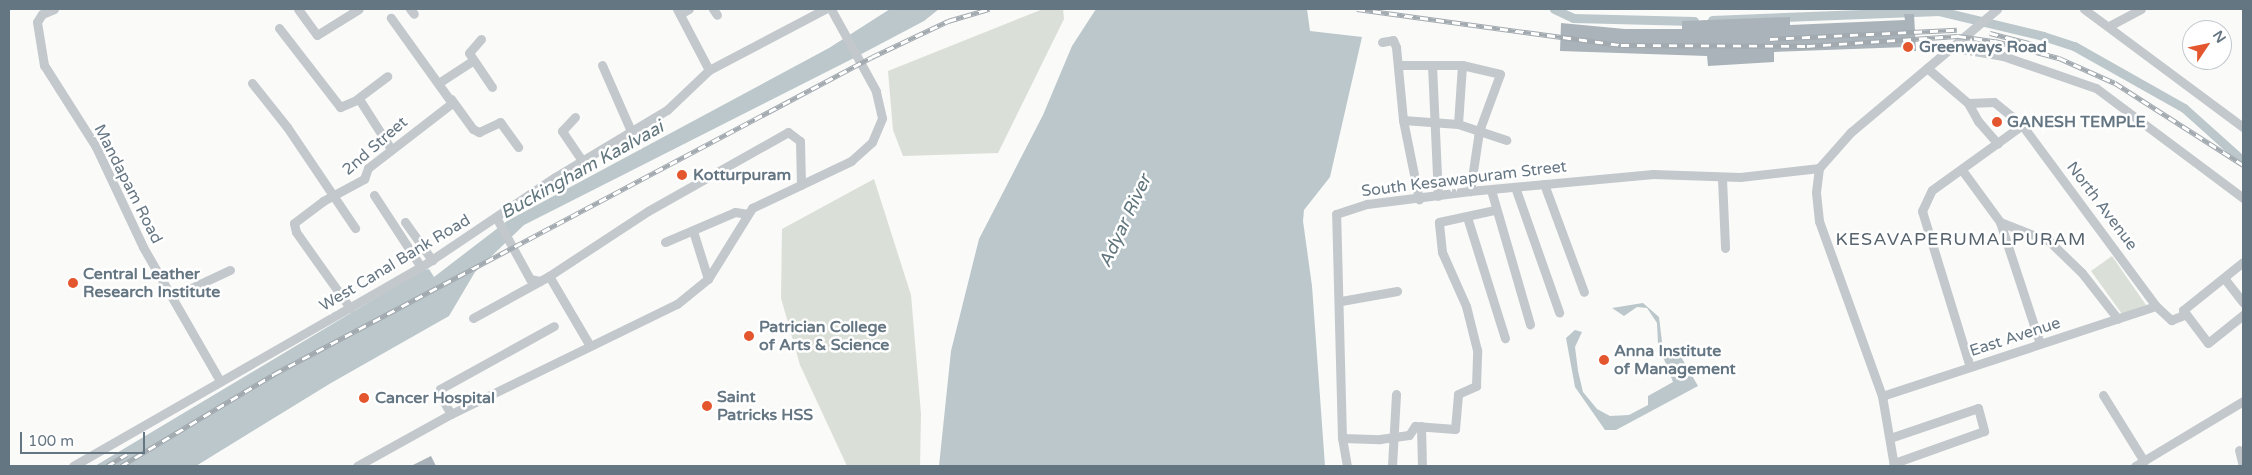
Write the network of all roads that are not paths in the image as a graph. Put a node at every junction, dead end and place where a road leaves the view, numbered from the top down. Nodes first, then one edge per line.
1 (54, 9) edge
2 (298, 9) edge
3 (341, 9) edge
4 (359, 9) edge
5 (689, 9) edge
6 (825, 9) edge
7 (831, 9) edge
8 (1997, 9) edge
9 (2084, 9) edge
10 (2141, 9) edge
11 (679, 11) edge
12 (346, 17) junction
13 (391, 18) dead end
14 (2109, 26) junction
15 (279, 28) dead end
16 (481, 39) dead end
17 (1382, 42) dead end
18 (1950, 47) junction
19 (472, 61) junction
20 (602, 65) dead end
21 (1399, 65) junction
22 (1432, 65) junction
23 (1462, 65) junction
24 (1927, 68) junction
25 (709, 70) junction
26 (387, 76) dead end
27 (440, 82) junction
28 (252, 83) dead end
29 (492, 87) dead end
30 (357, 99) junction
31 (452, 101) junction
32 (1968, 103) junction
33 (575, 117) dead end
34 (1403, 120) junction
35 (1433, 120) junction
36 (1458, 124) junction
37 (2022, 125) junction
38 (2243, 127) edge
39 (632, 130) junction
40 (1479, 131) junction
41 (1506, 140) dead end
42 (1998, 144) junction
43 (518, 147) dead end
44 (391, 149) junction
45 (582, 161) junction
46 (1820, 168) junction
47 (1962, 170) junction
48 (1722, 178) junction
49 (1544, 184) junction
50 (801, 185) junction
51 (1515, 187) junction
52 (1470, 190) junction
53 (1491, 190) junction
54 (374, 195) dead end
55 (1438, 196) junction
56 (334, 197) junction
57 (2243, 198) edge
58 (1419, 199) junction
59 (1494, 210) junction
60 (748, 214) junction
61 (1467, 217) junction
62 (405, 222) dead end
63 (498, 222) junction
64 (2000, 222) junction
65 (355, 228) dead end
66 (693, 231) junction
67 (665, 242) dead end
68 (1725, 248) dead end
69 (432, 260) junction
70 (2243, 262) edge
71 (421, 267) junction
72 (230, 270) dead end
73 (544, 278) junction
74 (2224, 278) junction
75 (708, 279) junction
76 (1396, 291) dead end
77 (1584, 292) dead end
78 (172, 297) junction
79 (1341, 301) junction
80 (2243, 302) edge
81 (2156, 306) junction
82 (350, 308) junction
83 (1559, 312) dead end
84 (2184, 315) junction
85 (2243, 316) edge
86 (473, 318) dead end
87 (2118, 319) junction
88 (1530, 324) dead end
89 (554, 326) dead end
90 (1505, 338) dead end
91 (2040, 344) junction
92 (590, 346) junction
93 (1970, 367) junction
94 (220, 381) junction
95 (1396, 394) dead end
96 (2103, 395) dead end
97 (1882, 396) junction
98 (2243, 401) edge
99 (451, 414) junction
100 (1421, 426) junction
101 (1395, 437) junction
102 (1342, 438) junction
103 (1890, 438) junction
104 (2239, 450) dead end
105 (2144, 461) junction
106 (1894, 465) edge
107 (73, 466) edge
108 (357, 466) edge
109 (1347, 466) edge
110 (1392, 466) edge
111 (1422, 466) edge
112 (2135, 466) edge
113 (2243, 466) edge

1 - 78 street, Mandapam Road
2 - 12 street
3 - 12 street
4 - 12 street
5 - 11 street
6 - 25 street, West Canal Bank Road
7 - 50 street
8 - 18 street
9 - 14 street
10 - 14 street
11 - 25 street
13 - 27 street
14 - 38 street
15 - 30 street
16 - 19 street
17 - 21 street
18 - 24 street
18 - 57 street
19 - 27 street
19 - 29 street
20 - 39 street
21 - 22 street
21 - 34 street
22 - 23 street
22 - 35 street
23 - 36 street
23 - 40 street
24 - 32 street
24 - 46 street
25 - 39 street, West Canal Bank Road
26 - 30 street
27 - 31 street
28 - 56 street
30 - 44 street
31 - 43 street
31 - 44 street, 2nd Street
32 - 37 street, North Avenue
32 - 42 street
33 - 45 street
34 - 35 street
34 - 58 street
35 - 36 street
35 - 55 street
36 - 40 street
37 - 42 street
37 - 81 street, North Avenue
39 - 45 street, West Canal Bank Road
40 - 41 street
40 - 52 street
42 - 47 street
44 - 56 street, 2nd Street
45 - 63 street, West Canal Bank Road
46 - 48 street, South Kesawapuram Street
46 - 97 street
47 - 64 street
47 - 93 street
48 - 49 street, South Kesawapuram Street
48 - 68 street
49 - 51 street, South Kesawapuram Street
49 - 77 street
50 - 60 street
50 - 73 street
51 - 53 street, South Kesawapuram Street
51 - 83 street
52 - 53 street, South Kesawapuram Street
52 - 55 street, South Kesawapuram Street
53 - 59 street
54 - 71 street
55 - 58 street, South Kesawapuram Street
56 - 65 street
56 - 82 street, 2nd Street
58 - 79 street, South Kesawapuram Street
59 - 61 street
59 - 88 street
60 - 66 street
60 - 75 street
61 - 90 street
61 - 100 street
62 - 69 street
63 - 69 street, West Canal Bank Road
63 - 73 street
64 - 87 street
64 - 91 street
66 - 67 street
66 - 75 street
69 - 71 street, West Canal Bank Road
70 - 74 street
71 - 82 street, West Canal Bank Road
72 - 78 street
73 - 86 street
73 - 92 street
74 - 80 street
74 - 84 street
75 - 92 street
76 - 79 street
78 - 94 street, Mandapam Road
79 - 102 street, South Kesawapuram Street
81 - 84 street
81 - 87 street, East Avenue
82 - 94 street, West Canal Bank Road
84 - 85 street
87 - 91 street, East Avenue
89 - 99 street
91 - 93 street, East Avenue
92 - 99 street
93 - 97 street, East Avenue
94 - 107 street, West Canal Bank Road
95 - 101 street
96 - 105 street
97 - 103 street
98 - 105 street
99 - 108 street
100 - 101 street
100 - 111 street
101 - 102 street
101 - 110 street
102 - 109 street, South Kesawapuram Street
103 - 106 street
103 - 106 street
104 - 113 street
105 - 112 street

